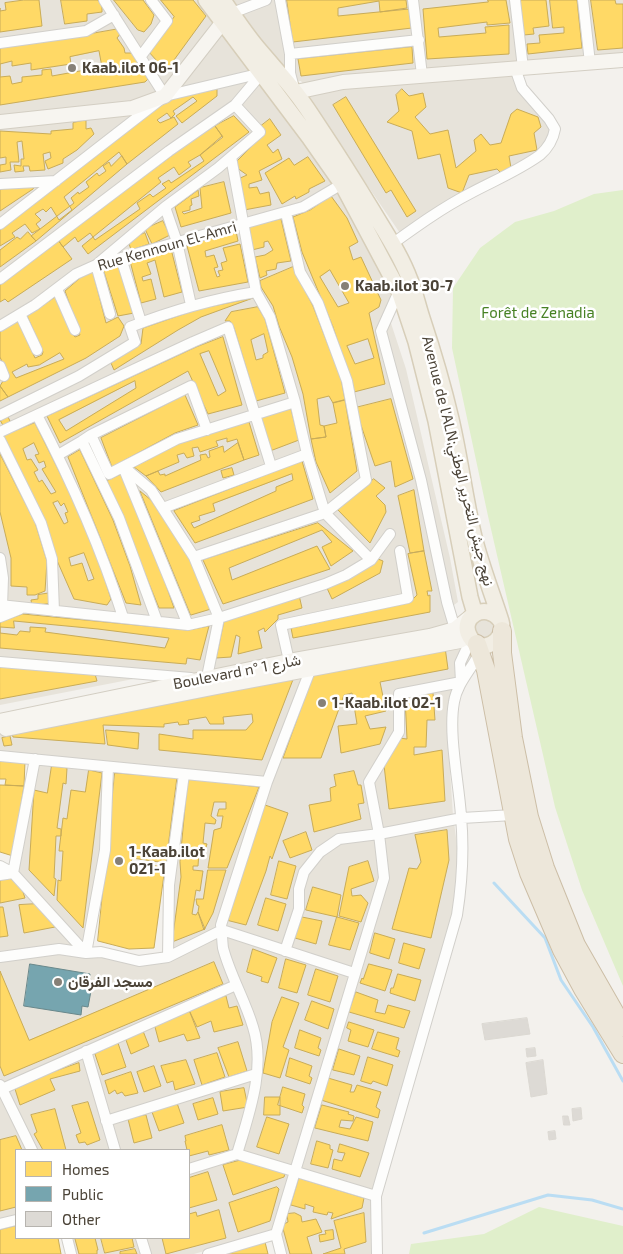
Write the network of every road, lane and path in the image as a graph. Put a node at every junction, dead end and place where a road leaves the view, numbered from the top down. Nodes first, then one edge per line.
1 (104, 0) edge
2 (151, 0) edge
3 (206, 0) edge
4 (223, 0) edge
5 (266, 0) edge
6 (280, 0) edge
7 (413, 0) edge
8 (515, 0) edge
9 (584, 0) edge
10 (114, 15) junction
11 (227, 18) junction
12 (418, 40) junction
13 (0, 43) edge
14 (290, 54) junction
15 (141, 56) junction
16 (623, 60) edge
17 (590, 63) junction
18 (519, 68) junction
19 (262, 73) junction
20 (422, 75) junction
21 (296, 92) junction
22 (165, 96) junction
23 (235, 105) junction
24 (0, 122) edge
25 (231, 157) junction
26 (56, 181) junction
27 (0, 184) edge
28 (342, 184) junction
29 (165, 207) junction
30 (286, 213) junction
31 (0, 224) edge
32 (243, 224) junction
33 (177, 242) junction
34 (392, 244) junction
35 (121, 258) junction
36 (96, 265) junction
37 (0, 279) edge
38 (57, 290) junction
39 (399, 291) junction
40 (256, 292) junction
41 (191, 305) junction
42 (20, 314) junction
43 (110, 314) dead end
44 (141, 322) junction
45 (0, 326) edge
46 (75, 330) dead end
47 (37, 350) dead end
48 (295, 402) junction
49 (0, 414) edge
50 (37, 415) junction
51 (255, 415) junction
52 (206, 430) junction
53 (0, 432) edge
54 (92, 435) junction
55 (0, 440) edge
56 (82, 441) junction
57 (307, 454) junction
58 (58, 455) junction
59 (271, 466) junction
60 (124, 467) junction
61 (163, 508) junction
62 (325, 513) junction
63 (390, 534) dead end
64 (400, 551) dead end
65 (194, 557) junction
66 (0, 558) edge
67 (371, 560) junction
68 (1, 610) edge
69 (54, 611) junction
70 (473, 616) junction
71 (122, 617) junction
72 (219, 618) junction
73 (157, 621) junction
74 (188, 626) junction
75 (501, 626) junction
76 (454, 629) junction
77 (476, 644) junction
78 (289, 661) junction
79 (0, 662) edge
80 (311, 668) junction
81 (203, 678) junction
82 (461, 682) junction
83 (0, 721) edge
84 (0, 730) edge
85 (0, 756) edge
86 (35, 759) junction
87 (108, 767) junction
88 (184, 774) junction
89 (267, 782) junction
90 (513, 815) junction
91 (462, 818) junction
92 (379, 834) junction
93 (0, 866) edge
94 (13, 873) junction
95 (0, 875) edge
96 (222, 930) junction
97 (285, 951) junction
98 (86, 953) junction
99 (168, 956) junction
100 (0, 957) edge
101 (354, 973) junction
102 (236, 985) junction
103 (623, 1027) edge
104 (86, 1051) junction
105 (623, 1054) edge
106 (256, 1074) junction
107 (1, 1087) edge
108 (106, 1121) junction
109 (32, 1149) edge
110 (115, 1149) edge
111 (237, 1154) junction
112 (190, 1169) edge
113 (296, 1172) junction
114 (376, 1196) junction
115 (15, 1220) edge
116 (0, 1224) edge
117 (276, 1234) junction
118 (67, 1239) edge
119 (141, 1239) edge
120 (72, 1254) edge
121 (146, 1254) edge
122 (208, 1254) edge
123 (281, 1254) edge
124 (377, 1254) edge

1 - 10 street
2 - 15 street
3 - 11 main road
4 - 11 main road, Avenue de l'ALN;نهج جيش التحرير الوطني
5 - 11 street
6 - 14 street
7 - 12 street
8 - 18 street
9 - 17 street
10 - 13 street
10 - 15 street
11 - 19 main road
11 - 21 main road, Avenue de l'ALN;نهج جيش التحرير الوطني
11 - 22 main road
12 - 14 street
12 - 20 street
14 - 21 street
15 - 22 street
16 - 17 main road
17 - 18 main road
18 - 20 main road
18 - 34 street
19 - 22 street
19 - 23 street
19 - 28 main road
20 - 21 main road
21 - 34 main road, Avenue de l'ALN;نهج جيش التحرير الوطني
22 - 24 main road
22 - 26 street
23 - 25 street
23 - 37 street
25 - 29 street
25 - 32 street
26 - 27 street
26 - 31 street
28 - 30 street, Rue Kennoun El-Amri
28 - 39 main road
29 - 33 street
29 - 36 street
30 - 32 street, Rue Kennoun El-Amri
30 - 62 street
32 - 33 street, Rue Kennoun El-Amri
32 - 40 street
33 - 35 street, Rue Kennoun El-Amri
33 - 41 street
34 - 75 main road, Avenue de l'ALN;نهج جيش التحرير الوطني
35 - 36 street, Rue Kennoun El-Amri
35 - 44 street
36 - 38 street, Rue Kennoun El-Amri
36 - 43 street
38 - 42 street, Rue Kennoun El-Amri
38 - 46 street
39 - 70 main road
39 - 76 street
40 - 41 street
40 - 48 street
41 - 44 street
42 - 45 street, Rue Kennoun El-Amri
42 - 47 street
44 - 49 street
48 - 51 street
48 - 57 street
50 - 51 street
50 - 53 street
50 - 58 street
51 - 52 street
51 - 59 street
52 - 54 street
52 - 60 street
54 - 56 street
54 - 60 street
55 - 69 street
56 - 58 street
56 - 73 street
57 - 59 street
57 - 62 street
58 - 71 street
59 - 61 street
60 - 61 street
60 - 74 street
61 - 65 street
62 - 65 street
62 - 67 street
63 - 67 street
64 - 78 street
65 - 72 street
66 - 68 street
67 - 72 street
68 - 69 street
69 - 71 street
70 - 75 main road
70 - 76 main road, Boulevard n° شارع 1
70 - 77 main road
71 - 73 street
72 - 74 street
72 - 81 street
73 - 74 street
75 - 77 main road
75 - 103 highway
76 - 78 main road, Boulevard n° شارع 1
77 - 80 main road, Boulevard n° شارع 1
77 - 82 street
77 - 82 street
77 - 90 highway
78 - 81 main road, Boulevard n° شارع 1
79 - 81 street
80 - 84 main road, Boulevard n° شارع 1
80 - 89 street
81 - 83 main road, Boulevard n° شارع 1
82 - 91 street
82 - 92 street
85 - 86 street
86 - 87 street
86 - 94 street
87 - 88 street
87 - 98 street
88 - 89 street
88 - 99 street
89 - 96 street
90 - 91 street
90 - 105 highway
91 - 92 street
91 - 114 street
92 - 97 street
92 - 101 street
93 - 94 street
94 - 95 street
94 - 98 street
96 - 97 street
96 - 99 street
96 - 102 street
97 - 101 street
98 - 99 street
98 - 100 street
101 - 113 street
102 - 104 street
102 - 106 street
104 - 107 street
104 - 108 street
106 - 108 street
106 - 111 street
107 - 109 street
108 - 110 street
111 - 112 street
111 - 113 street
113 - 114 street
113 - 117 street
114 - 124 street
115 - 116 street
117 - 122 street
117 - 123 street
118 - 120 street
119 - 121 street

